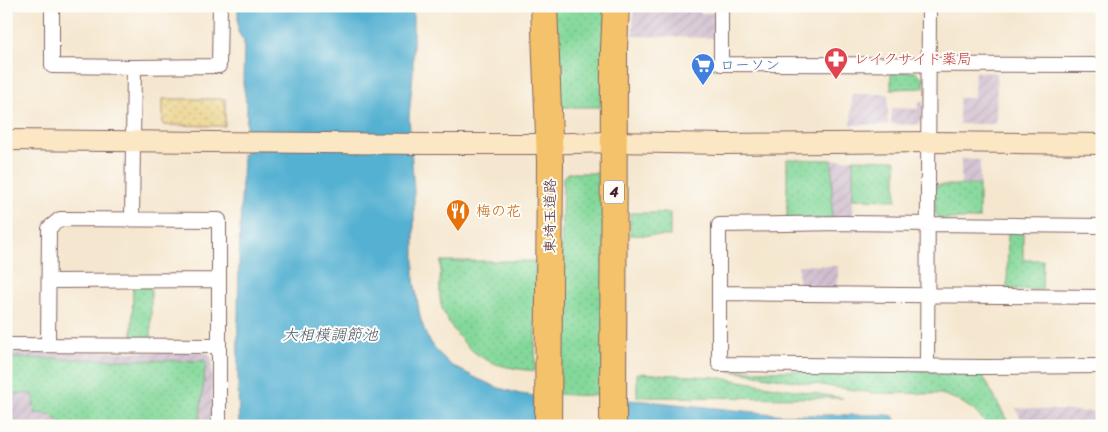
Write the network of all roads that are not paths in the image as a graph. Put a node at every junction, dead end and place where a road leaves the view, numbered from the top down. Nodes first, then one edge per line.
1 (52, 6) edge
2 (220, 6) edge
3 (544, 6) edge
4 (616, 6) edge
5 (721, 6) edge
6 (929, 6) edge
7 (1102, 65) edge
8 (928, 66) junction
9 (134, 67) junction
10 (6, 140) edge
11 (134, 141) junction
12 (614, 142) junction
13 (928, 142) junction
14 (549, 143) junction
15 (1102, 144) edge
16 (132, 218) junction
17 (927, 224) junction
18 (1102, 226) edge
19 (50, 280) junction
20 (219, 280) junction
21 (719, 293) junction
22 (928, 296) junction
23 (1102, 297) edge
24 (6, 345) edge
25 (48, 345) junction
26 (219, 346) junction
27 (927, 366) junction
28 (1102, 366) edge
29 (219, 426) edge
30 (548, 426) edge
31 (613, 426) edge

1 - 9 street
2 - 9 street
3 - 14 highway, 東埼玉道路
4 - 12 highway, 4
5 - 8 street
6 - 8 street
7 - 8 street
8 - 13 street
9 - 11 street
10 - 11 street
11 - 14 street
11 - 16 street
12 - 13 street
12 - 14 street
12 - 31 highway, 4
13 - 15 street
13 - 17 street
14 - 30 highway, 東埼玉道路
16 - 19 street
16 - 20 street
17 - 18 street
17 - 21 street
17 - 22 street
19 - 20 street
19 - 25 street
20 - 26 street
21 - 22 street
21 - 27 street
22 - 23 street
22 - 27 street
24 - 25 street
25 - 26 street
26 - 29 street
27 - 28 street

